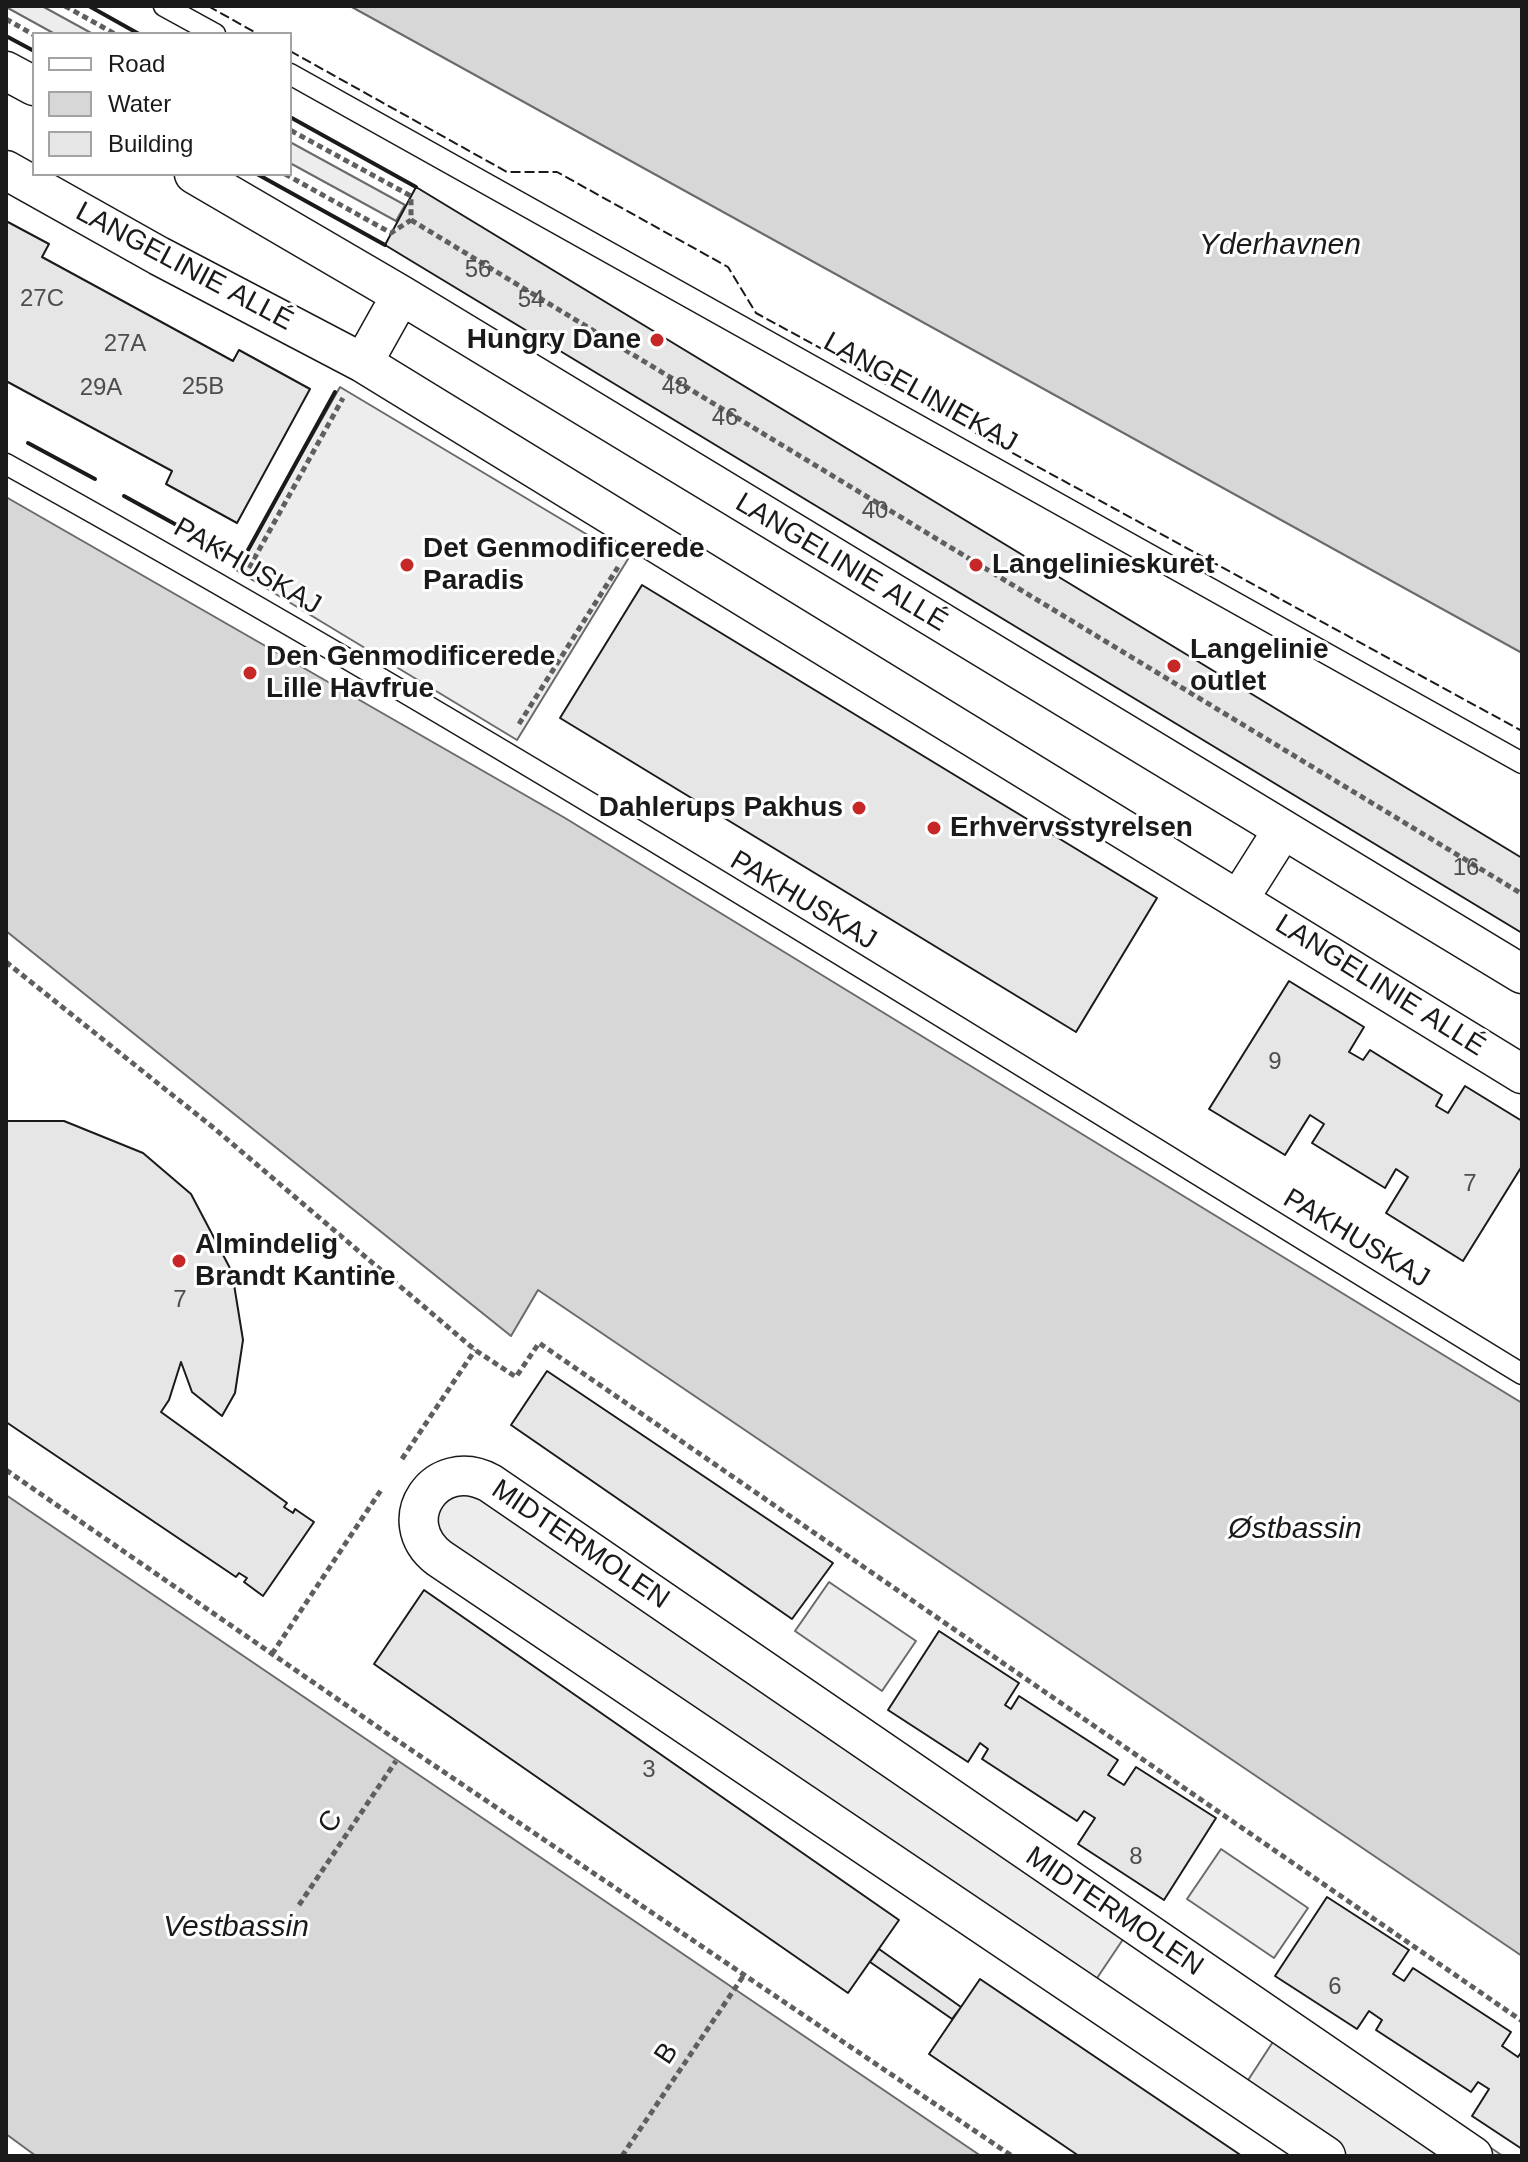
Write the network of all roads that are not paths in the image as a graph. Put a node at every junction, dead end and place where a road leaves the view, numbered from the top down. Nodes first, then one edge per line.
1 (164, 6) edge
2 (211, 32) edge
3 (6, 71) edge
4 (292, 75) edge
5 (32, 85) edge
6 (6, 170) edge
7 (197, 176) edge
8 (401, 295) junction
9 (363, 363) junction
10 (6, 464) edge
11 (1522, 763) edge
12 (1282, 831) junction
13 (1239, 899) junction
14 (1522, 974) edge
15 (1522, 1074) edge
16 (1522, 1374) edge
17 (1326, 2156) edge
18 (1473, 2156) edge

1 - 2 lane
3 - 5 street
4 - 11 lane, LANGELINIEKAJ
6 - 9 street, LANGELINIE ALLÉ
7 - 8 street, LANGELINIE ALLÉ
8 - 9 street
8 - 12 street, LANGELINIE ALLÉ
9 - 13 street, LANGELINIE ALLÉ
10 - 16 lane, PAKHUSKAJ
12 - 13 street
12 - 14 street, LANGELINIE ALLÉ
13 - 15 street, LANGELINIE ALLÉ
17 - 18 street, MIDTERMOLEN

